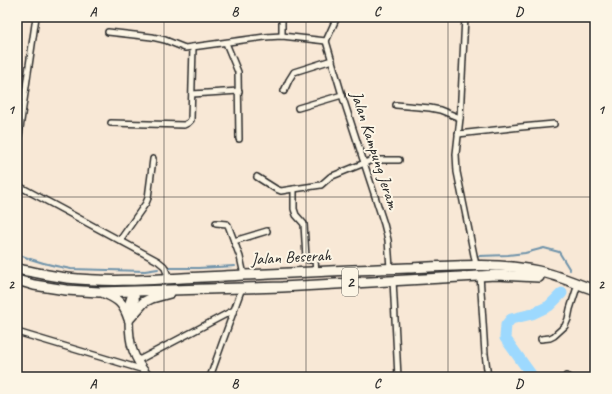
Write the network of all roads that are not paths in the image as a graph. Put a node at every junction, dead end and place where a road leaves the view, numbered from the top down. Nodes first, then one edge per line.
1 (36, 17) edge
2 (282, 17) edge
3 (337, 17) edge
4 (465, 17) edge
5 (108, 32) dead end
6 (282, 36) junction
7 (326, 41) junction
8 (226, 43) junction
9 (193, 47) junction
10 (332, 60) junction
11 (239, 91) junction
12 (284, 91) dead end
13 (192, 94) junction
14 (342, 95) junction
15 (396, 105) dead end
16 (298, 108) dead end
17 (460, 118) junction
18 (111, 123) dead end
19 (554, 124) dead end
20 (458, 134) junction
21 (239, 139) dead end
22 (17, 149) edge
23 (153, 159) dead end
24 (399, 160) dead end
25 (364, 163) junction
26 (257, 177) dead end
27 (17, 185) edge
28 (294, 189) junction
29 (216, 224) dead end
30 (267, 231) dead end
31 (120, 240) junction
32 (234, 241) junction
33 (476, 265) junction
34 (17, 268) edge
35 (390, 268) junction
36 (316, 272) junction
37 (244, 275) junction
38 (480, 275) junction
39 (169, 278) junction
40 (566, 279) junction
41 (17, 280) edge
42 (125, 280) junction
43 (147, 280) junction
44 (393, 280) junction
45 (578, 284) junction
46 (242, 288) junction
47 (185, 289) junction
48 (595, 290) edge
49 (134, 291) junction
50 (99, 292) junction
51 (234, 310) junction
52 (129, 319) junction
53 (17, 332) edge
54 (541, 339) dead end
55 (137, 361) junction
56 (144, 370) junction
57 (149, 377) edge
58 (210, 377) edge
59 (398, 377) edge
60 (488, 377) edge

1 - 22 street
2 - 6 street
3 - 7 street
4 - 17 street
5 - 9 street
6 - 7 street
6 - 8 street
7 - 10 street, Jalan Kampung Jeram
8 - 9 street
8 - 11 street
9 - 13 street
10 - 12 street
10 - 14 street, Jalan Kampung Jeram
11 - 13 street
11 - 21 street
13 - 18 street
14 - 16 street
14 - 25 street, Jalan Kampung Jeram
15 - 17 street
17 - 20 street
19 - 20 street
20 - 33 street
23 - 31 street
24 - 25 street
25 - 28 street
25 - 35 street, Jalan Kampung Jeram
26 - 28 street
27 - 31 street
28 - 36 street
29 - 32 street
30 - 32 street
31 - 39 street
32 - 37 street
33 - 35 highway, Jalan Beserah / 2
33 - 40 highway, Jalan Beserah / 2
34 - 42 highway, Jalan Beserah / 2
35 - 36 highway, Jalan Beserah / 2
36 - 37 highway, Jalan Beserah / 2
37 - 39 highway, Jalan Beserah / 2
38 - 40 highway, Jalan Beserah / 2
38 - 44 highway, Jalan Beserah / 2
38 - 60 street
39 - 43 highway, Jalan Beserah / 2
40 - 45 highway, Jalan Beserah / 2
41 - 50 highway, Jalan Beserah / 2
42 - 43 highway, Jalan Beserah / 2
42 - 49 highway
43 - 49 highway
44 - 46 highway, Jalan Beserah / 2
44 - 59 street
45 - 48 highway, Jalan Beserah / 2
45 - 54 street
46 - 47 highway, Jalan Beserah / 2
46 - 51 street
47 - 49 highway, Jalan Beserah / 2
47 - 52 highway
49 - 50 highway, Jalan Beserah / 2
49 - 52 street
50 - 52 highway
51 - 55 street
51 - 58 street
52 - 55 street
53 - 56 street
55 - 56 street
56 - 57 street

